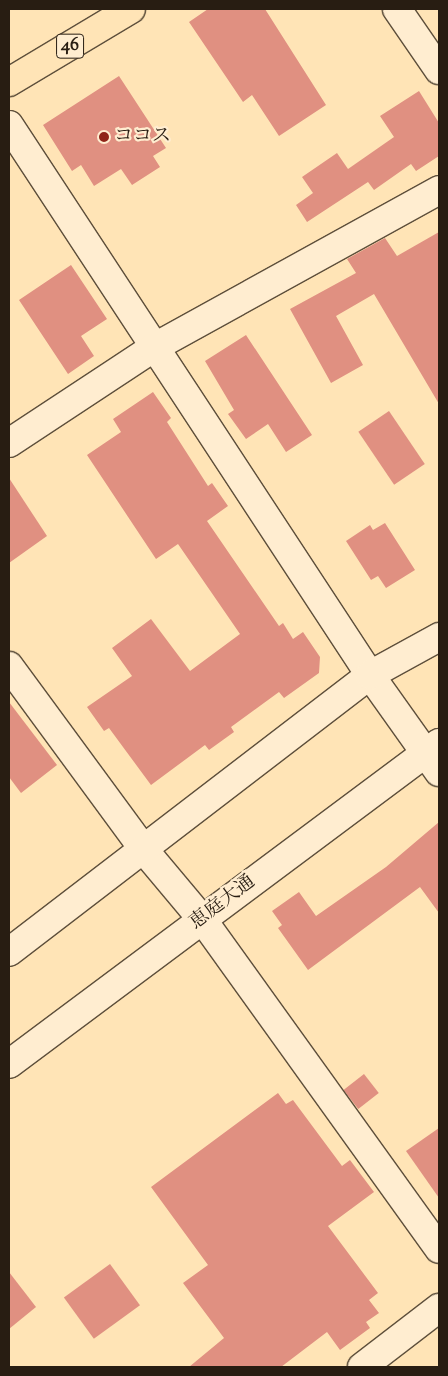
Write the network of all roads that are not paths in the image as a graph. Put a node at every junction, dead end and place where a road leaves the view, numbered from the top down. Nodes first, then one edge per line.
1 (130, 9) edge
2 (397, 9) edge
3 (439, 70) edge
4 (9, 82) edge
5 (9, 125) edge
6 (439, 190) edge
7 (153, 348) junction
8 (9, 443) edge
9 (439, 637) edge
10 (9, 666) edge
11 (370, 675) junction
12 (434, 756) edge
13 (144, 850) junction
14 (202, 919) junction
15 (9, 952) edge
16 (9, 1064) edge
17 (439, 1249) edge
18 (439, 1308) edge
19 (362, 1367) edge

1 - 4 main road, 46
2 - 3 street
5 - 7 street
6 - 7 street
7 - 8 street
7 - 11 street
9 - 11 street
10 - 13 street
11 - 12 street
11 - 13 street
12 - 14 street, 恵庭大通
13 - 14 street
13 - 15 street
14 - 16 street, 恵庭大通
14 - 17 street
18 - 19 street

